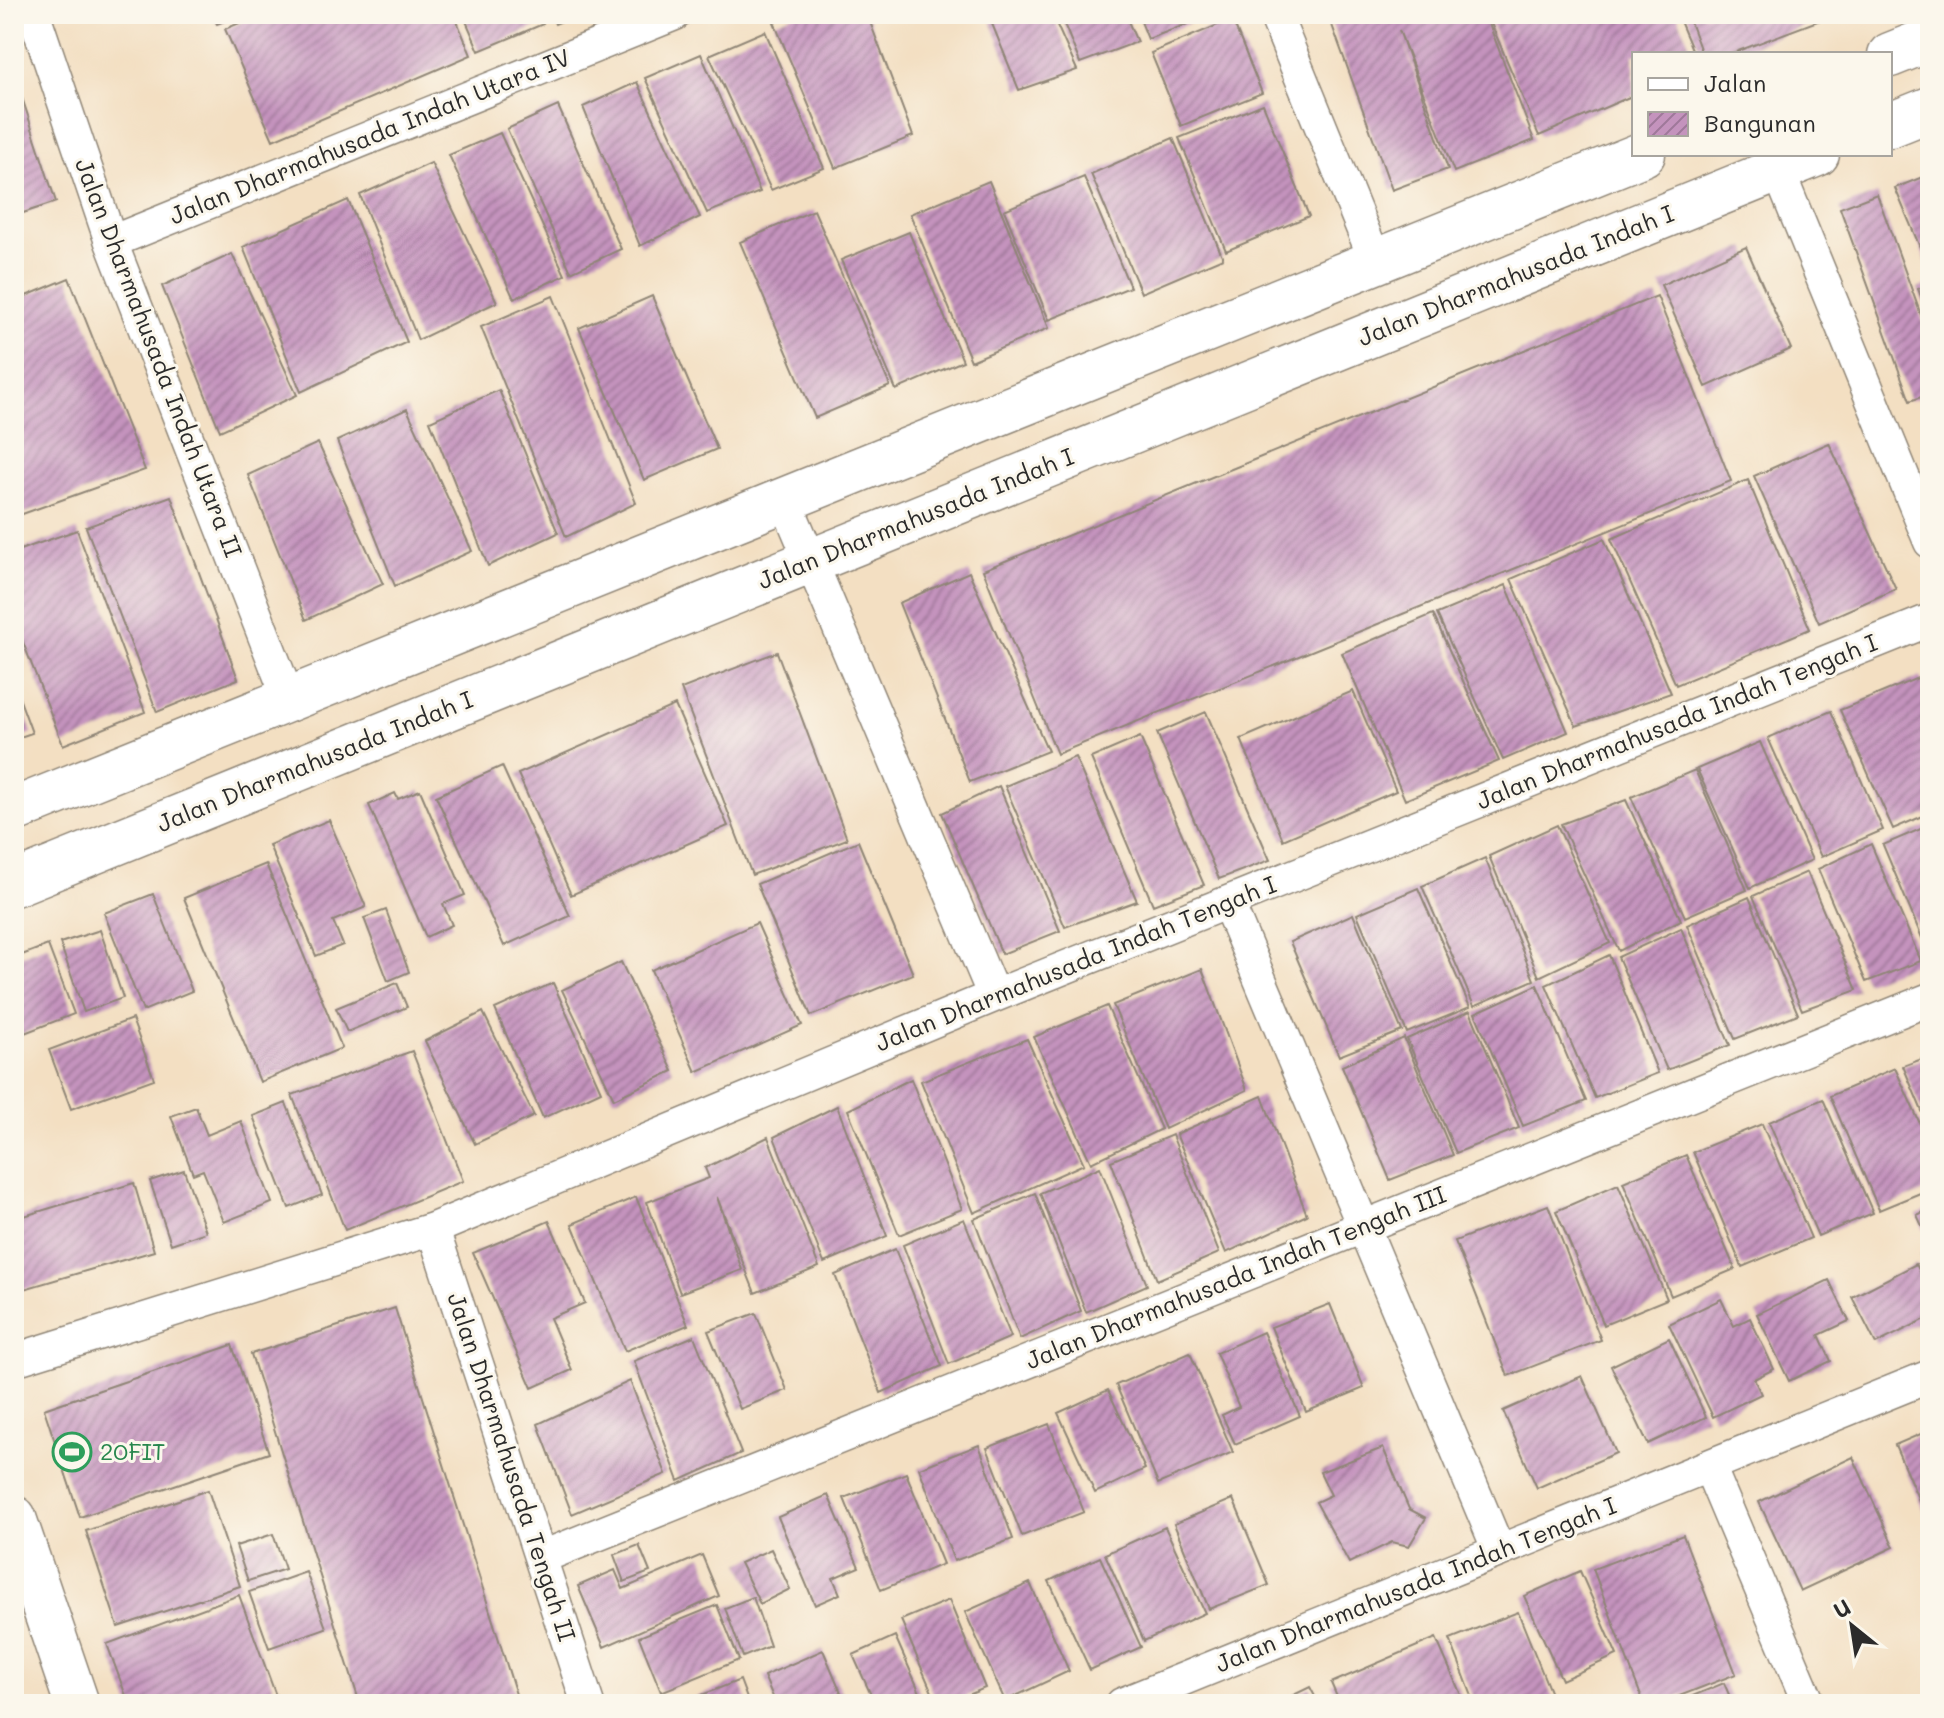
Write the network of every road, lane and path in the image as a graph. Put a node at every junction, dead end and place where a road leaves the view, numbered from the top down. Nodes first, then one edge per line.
1 (34, 14) edge
2 (675, 14) edge
3 (1275, 14) edge
4 (1930, 39) edge
5 (1892, 54) edge
6 (1930, 109) edge
7 (1892, 124) edge
8 (1638, 156) edge
9 (1812, 156) edge
10 (1778, 170) junction
11 (111, 242) junction
12 (1376, 262) junction
13 (785, 500) junction
14 (1930, 542) edge
15 (812, 560) junction
16 (1930, 620) edge
17 (289, 700) junction
18 (14, 810) edge
19 (14, 884) edge
20 (1228, 903) junction
21 (994, 996) junction
22 (1930, 999) edge
23 (1363, 1227) junction
24 (433, 1229) junction
25 (14, 1360) edge
26 (1930, 1376) edge
27 (1709, 1466) junction
28 (14, 1518) edge
29 (1499, 1551) junction
30 (542, 1557) junction
31 (77, 1704) edge
32 (588, 1704) edge
33 (1122, 1704) edge
34 (1809, 1704) edge

1 - 11 street, Jalan Dharmahusada Indah Utara II
2 - 11 street, Jalan Dharmahusada Indah Utara IV
3 - 12 street
4 - 5 main road
6 - 7 main road
8 - 12 main road
9 - 10 main road, Jalan Dharmahusada Indah I
10 - 14 street
10 - 15 main road, Jalan Dharmahusada Indah I
11 - 17 street, Jalan Dharmahusada Indah Utara II
12 - 13 main road
13 - 15 street
13 - 17 main road
15 - 19 main road, Jalan Dharmahusada Indah I
15 - 21 street
16 - 20 street, Jalan Dharmahusada Indah Tengah I
17 - 18 main road
20 - 21 street, Jalan Dharmahusada Indah Tengah I
20 - 23 street
21 - 24 street, Jalan Dharmahusada Indah Tengah I
22 - 23 street, Jalan Dharmahusada Indah Tengah III
23 - 29 street
23 - 30 street, Jalan Dharmahusada Indah Tengah III
24 - 25 street, Jalan Dharmahusada Indah Tengah I
24 - 30 street, Jalan Dharmahusada Tengah II
26 - 27 street, Jalan Dharmahusada Indah Tengah I
27 - 29 street, Jalan Dharmahusada Indah Tengah I
27 - 34 street
28 - 31 main road
29 - 33 street, Jalan Dharmahusada Indah Tengah I
30 - 32 street, Jalan Dharmahusada Tengah II

